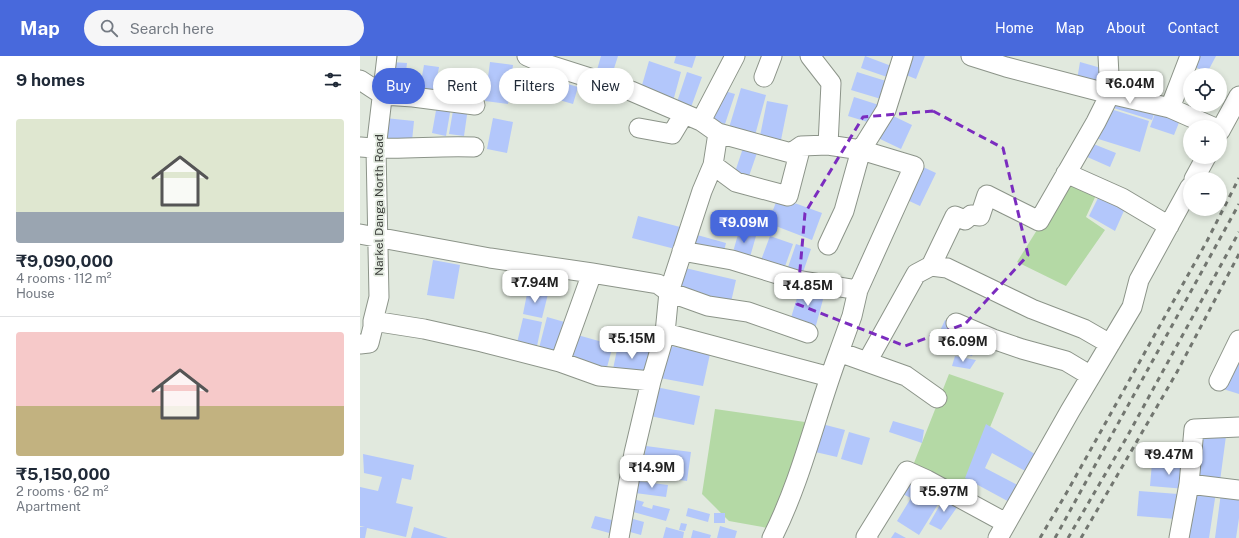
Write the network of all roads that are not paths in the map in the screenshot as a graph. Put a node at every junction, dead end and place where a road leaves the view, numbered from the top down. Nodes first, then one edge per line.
1 (387, 56) edge
2 (527, 56) edge
3 (734, 56) edge
4 (772, 56) edge
5 (810, 56) edge
6 (903, 56) edge
7 (971, 56) edge
8 (1108, 56) edge
9 (1190, 56) edge
10 (386, 68) edge
11 (764, 77) dead end
12 (360, 80) edge
13 (372, 88) edge
14 (1110, 94) junction
15 (1239, 96) edge
16 (425, 99) edge
17 (380, 104) edge
18 (476, 105) dead end
19 (1170, 108) junction
20 (693, 118) junction
21 (1197, 120) edge
22 (1226, 120) edge
23 (639, 128) dead end
24 (718, 132) junction
25 (828, 145) junction
26 (801, 146) junction
27 (474, 147) dead end
28 (368, 148) edge
29 (861, 150) junction
30 (713, 165) junction
31 (1066, 173) junction
32 (1183, 199) edge
33 (1168, 226) junction
34 (369, 236) edge
35 (828, 245) dead end
36 (682, 250) junction
37 (931, 266) junction
38 (592, 272) junction
39 (858, 290) junction
40 (669, 292) junction
41 (373, 320) junction
42 (956, 323) dead end
43 (665, 333) junction
44 (808, 333) dead end
45 (1239, 340) edge
46 (360, 344) edge
47 (1110, 344) junction
48 (839, 352) junction
49 (560, 362) junction
50 (867, 362) junction
51 (1090, 376) junction
52 (830, 377) junction
53 (651, 381) junction
54 (1219, 381) dead end
55 (937, 398) dead end
56 (1239, 427) edge
57 (1189, 484) junction
58 (1239, 490) edge
59 (1002, 531) edge
60 (619, 538) edge
61 (772, 538) edge
62 (868, 538) edge
63 (1179, 538) edge

1 - 10 street, Narkel Danga North Road
2 - 20 street
3 - 20 street
4 - 11 street
5 - 25 street
6 - 29 street
7 - 14 street
8 - 14 street
9 - 19 street
12 - 13 street
14 - 19 street
14 - 31 street
15 - 22 street
16 - 18 street
17 - 28 street, Narkel Danga North Road
19 - 21 street
20 - 23 street
20 - 24 street
24 - 26 street
24 - 30 street
25 - 26 street
25 - 29 street
26 - 30 street
27 - 28 street
28 - 34 street, Narkel Danga North Road
29 - 35 street
29 - 39 street
30 - 36 street
31 - 33 street
31 - 37 street
32 - 33 street
33 - 47 street
34 - 38 street
34 - 41 street, Narkel Danga North Road
36 - 39 street
36 - 40 street
37 - 47 street
37 - 50 street
38 - 40 street
38 - 49 street
39 - 48 street
40 - 43 street
40 - 44 street
41 - 46 street, Narkel Danga North Road
41 - 49 street
42 - 51 street
43 - 52 street
43 - 53 street
45 - 54 street
47 - 51 street
48 - 50 street
48 - 52 street
49 - 53 street
50 - 55 street
51 - 59 street
52 - 61 street
53 - 60 street
56 - 57 street
57 - 58 street
57 - 63 street
59 - 62 street

